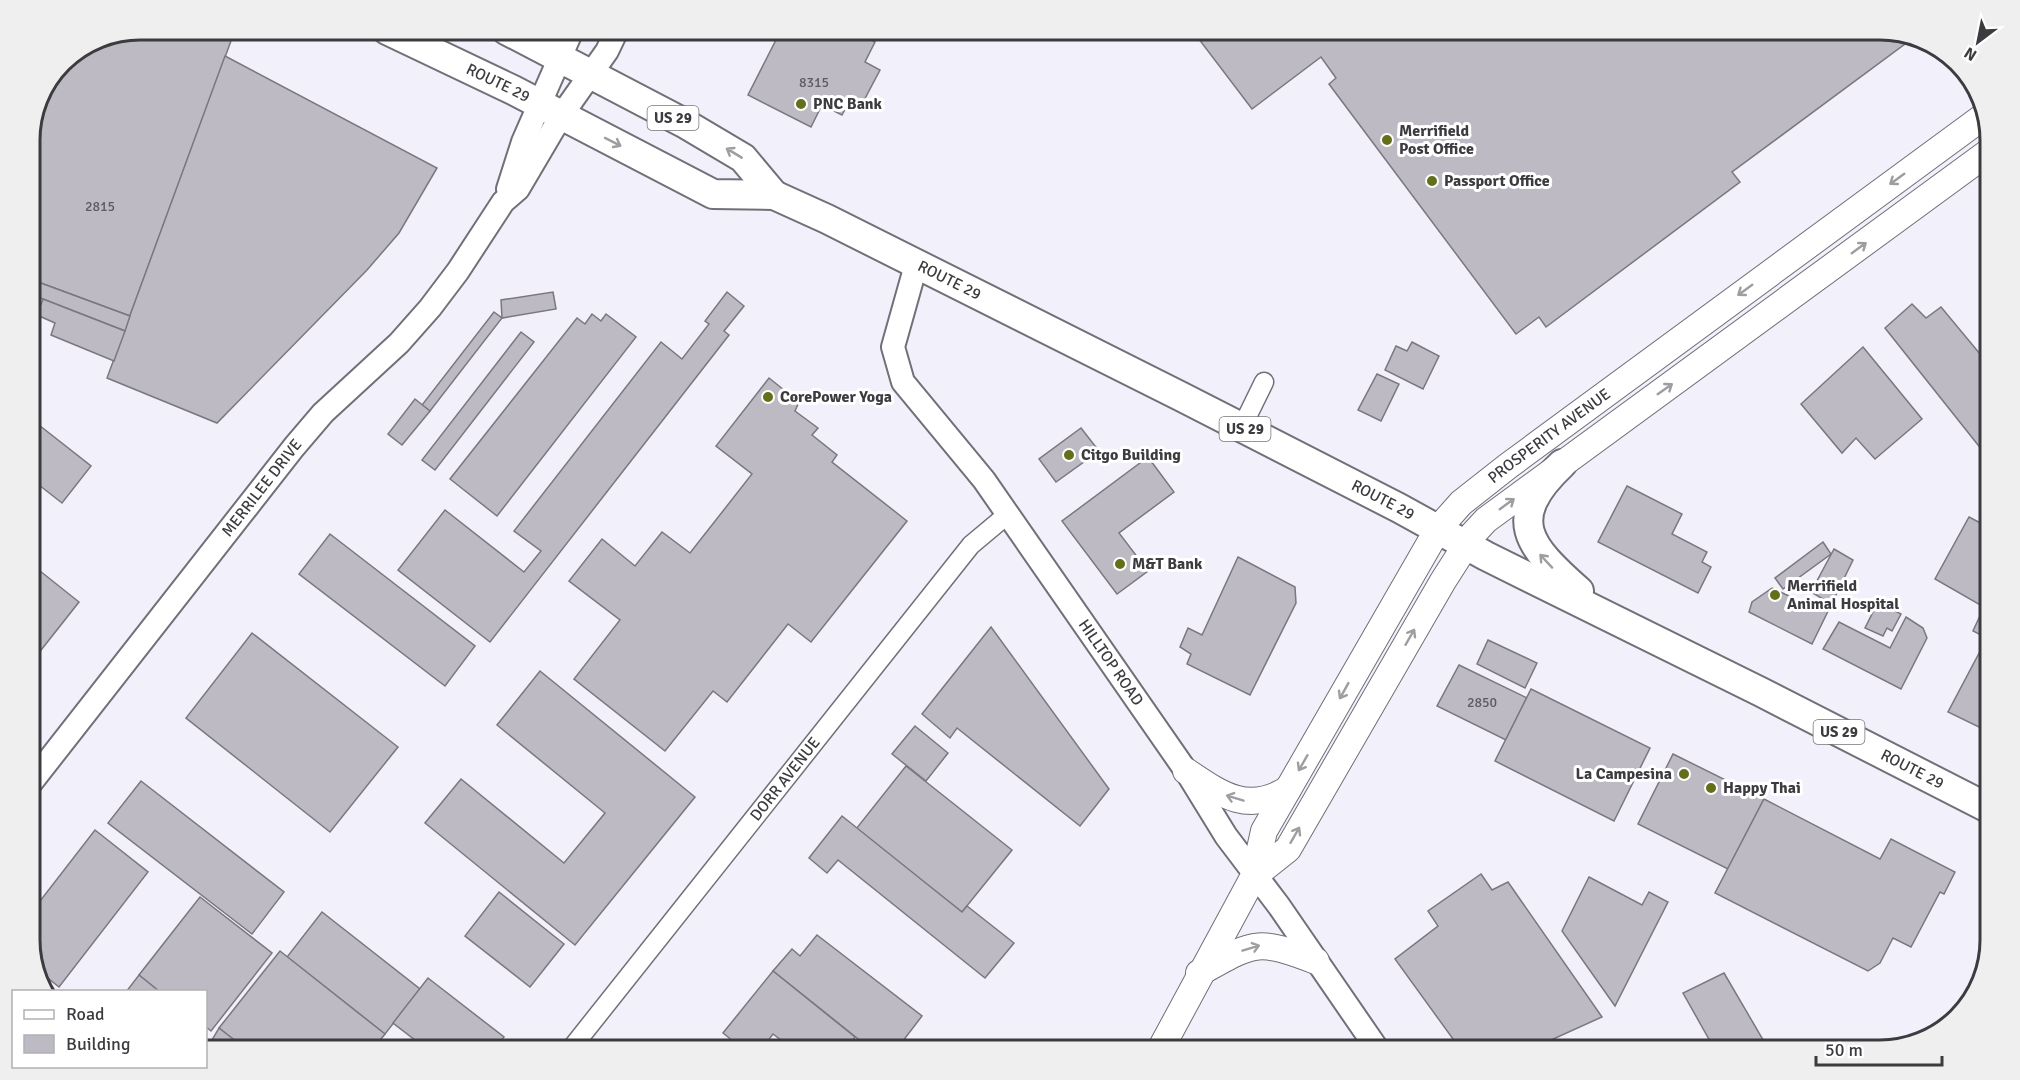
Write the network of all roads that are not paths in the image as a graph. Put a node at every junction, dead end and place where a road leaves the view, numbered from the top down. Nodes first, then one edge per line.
1 (407, 40) edge
2 (525, 40) edge
3 (568, 40) edge
4 (612, 40) edge
5 (560, 58) junction
6 (588, 74) junction
7 (551, 111) junction
8 (1978, 121) edge
9 (1979, 159) edge
10 (774, 195) junction
11 (503, 202) junction
12 (916, 265) junction
13 (1264, 382) dead end
14 (1242, 427) junction
15 (1563, 464) junction
16 (1008, 514) junction
17 (1438, 529) junction
18 (1465, 544) junction
19 (1605, 614) junction
20 (41, 770) edge
21 (1186, 771) junction
22 (1288, 789) junction
23 (1980, 804) edge
24 (1254, 876) junction
25 (1316, 961) junction
26 (1199, 974) junction
27 (578, 1040) edge
28 (1165, 1040) edge
29 (1371, 1040) edge

1 - 7 main road, ROUTE 29 / US 29
2 - 5 main road, ROUTE 29 / US 29
3 - 5 street, MERRILEE DRIVE
4 - 6 street
5 - 6 main road, ROUTE 29 / US 29
5 - 7 street, MERRILEE DRIVE
6 - 7 street
10 -> 6 main road, ROUTE 29 / US 29
7 -> 10 main road, ROUTE 29 / US 29
7 - 11 street, MERRILEE DRIVE
7 - 11 street, MERRILEE DRIVE
8 -> 17 main road, PROSPERITY AVENUE
15 -> 9 main road, PROSPERITY AVENUE
10 - 12 main road, ROUTE 29 / US 29
11 - 20 street, MERRILEE DRIVE
12 - 14 main road, ROUTE 29 / US 29
12 - 16 street, HILLTOP ROAD
13 - 14 street
14 - 17 main road, ROUTE 29 / US 29
18 -> 15 main road, PROSPERITY AVENUE
19 -> 15 main road
16 - 21 street, HILLTOP ROAD
16 - 27 street, DORR AVENUE
17 - 18 main road, ROUTE 29 / US 29
17 -> 22 main road, PROSPERITY AVENUE
18 - 19 main road, ROUTE 29 / US 29
24 -> 18 main road, PROSPERITY AVENUE
19 - 23 main road, ROUTE 29 / US 29
22 -> 21 main road
21 - 24 street, HILLTOP ROAD
22 - 24 main road, PROSPERITY AVENUE
24 - 25 street, HILLTOP ROAD
24 - 26 main road, PROSPERITY AVENUE
26 -> 25 main road
25 - 29 street, HILLTOP ROAD
26 - 28 main road, PROSPERITY AVENUE

